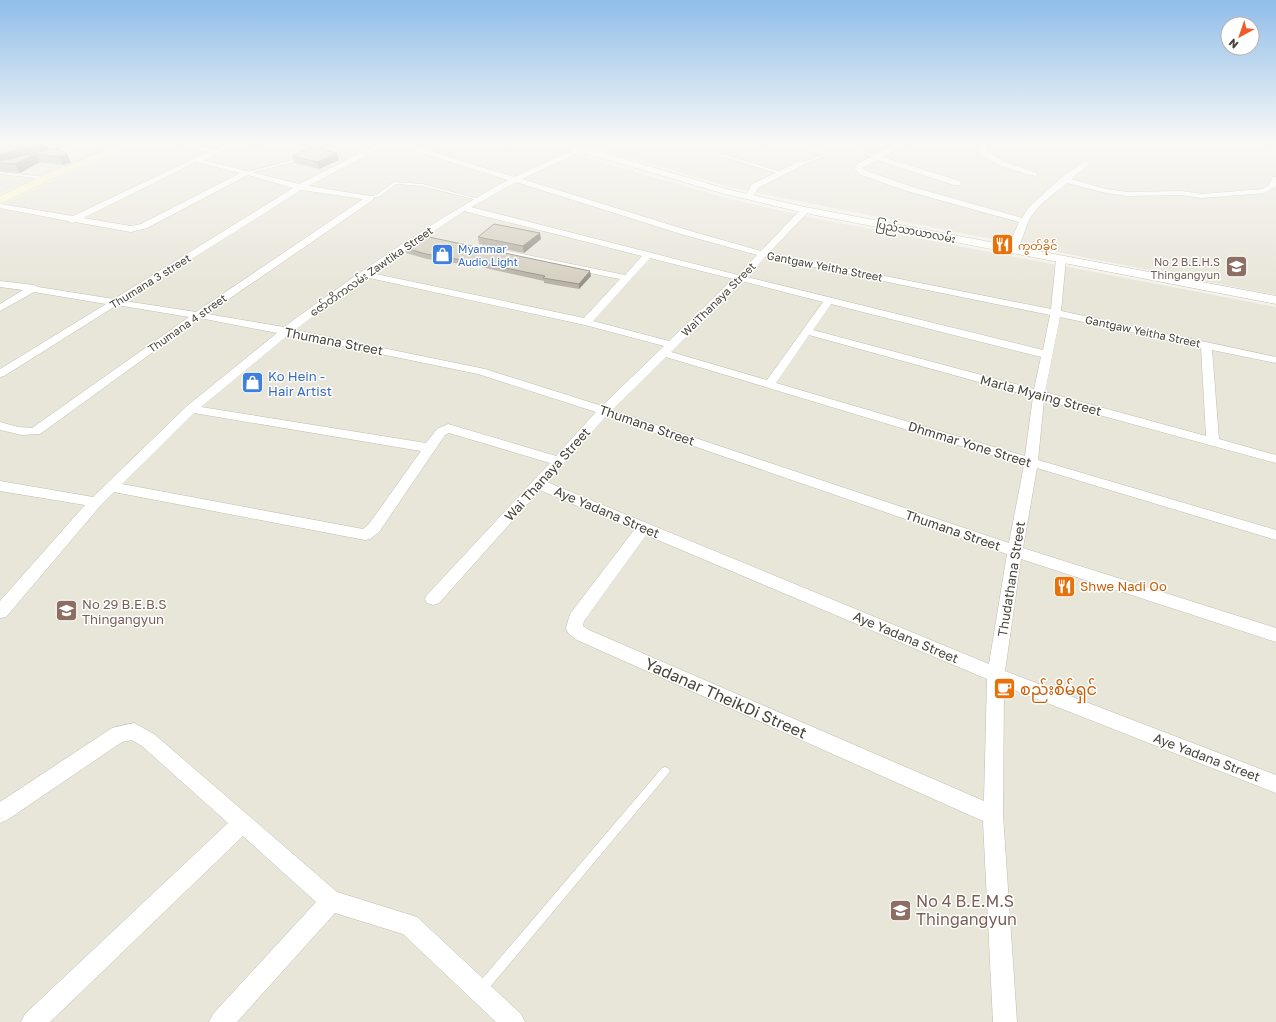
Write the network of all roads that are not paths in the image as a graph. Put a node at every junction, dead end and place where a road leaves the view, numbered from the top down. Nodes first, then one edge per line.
1 (19, 191) edge
2 (132, 191) edge
3 (211, 191) edge
4 (294, 191) edge
5 (324, 191) edge
6 (384, 191) edge
7 (444, 191) edge
8 (493, 191) edge
9 (553, 191) edge
10 (727, 191) edge
11 (752, 191) edge
12 (916, 191) edge
13 (1052, 191) edge
14 (1105, 191) edge
15 (1264, 191) edge
16 (749, 197) junction
17 (370, 198) junction
18 (477, 199) junction
19 (0, 200) edge
20 (0, 206) edge
21 (463, 208) junction
22 (805, 210) junction
23 (72, 220) junction
24 (1024, 221) junction
25 (420, 236) junction
26 (435, 239) edge
27 (474, 247) edge
28 (1012, 250) junction
29 (763, 254) junction
30 (648, 255) junction
31 (1061, 259) junction
32 (363, 274) junction
33 (627, 278) junction
34 (740, 278) junction
35 (0, 284) edge
36 (34, 288) junction
37 (829, 300) junction
38 (1276, 300) edge
39 (118, 301) junction
40 (0, 308) edge
41 (1056, 313) junction
42 (198, 315) junction
43 (586, 322) junction
44 (286, 331) junction
45 (806, 331) junction
46 (1206, 345) junction
47 (668, 349) junction
48 (1048, 354) junction
49 (1276, 360) edge
50 (0, 374) edge
51 (769, 385) junction
52 (1039, 395) junction
53 (191, 409) junction
54 (604, 411) junction
55 (0, 426) edge
56 (1213, 442) junction
57 (429, 448) junction
58 (1276, 459) edge
59 (559, 461) junction
60 (1031, 462) junction
61 (538, 484) junction
62 (0, 486) edge
63 (111, 487) junction
64 (96, 502) junction
65 (644, 528) junction
66 (1276, 535) edge
67 (1015, 551) junction
68 (433, 599) dead end
69 (0, 612) edge
70 (1276, 635) edge
71 (996, 675) junction
72 (665, 771) dead end
73 (1276, 784) edge
74 (0, 813) edge
75 (993, 814) junction
76 (242, 823) junction
77 (331, 901) junction
78 (479, 990) junction
79 (33, 1022) edge
80 (221, 1022) edge
81 (513, 1022) edge
82 (1006, 1022) edge

1 - 19 main road
2 - 23 street
3 - 23 street
4 - 39 street, Thumana 3 street
5 - 17 street
6 - 17 lane
7 - 18 lane
8 - 18 street, ဇော်တိကလမ်း Zawtika Street
9 - 29 street, Gantgaw Yeitha Street
10 - 16 street, ပြည်သာယာလမ်း
11 - 16 street
12 - 24 street
13 - 24 street
14 - 15 street
16 - 22 street, ပြည်သာယာလမ်း
17 - 42 street, Thumana 4 street
18 - 21 street, ဇော်တိကလမ်း Zawtika Street
20 - 23 street
21 - 25 street, ဇော်တိကလမ်း Zawtika Street
21 - 30 street
22 - 28 street, ပြည်သာယာလမ်း
22 - 29 street, WaiThanaya Street
24 - 28 street
25 - 26 street
25 - 32 street, ဇော်တိကလမ်း Zawtika Street
27 - 33 street
28 - 31 street, ပြည်သာယာလမ်း
29 - 34 street, WaiThanaya Street
29 - 41 street, Gantgaw Yeitha Street
30 - 33 street
30 - 34 street
31 - 38 street, ပြည်သာယာလမ်း
31 - 41 street, Thudathana Street
32 - 43 street, Dhmmar Yone Street
32 - 44 street, ဇော်တိကလမ်း Zawtika Street
33 - 43 street
34 - 37 street
34 - 47 street, WaiThanaya Street
35 - 36 street, Thumana Street
36 - 39 street, Thumana Street
36 - 40 street
37 - 45 street
37 - 48 street
39 - 42 street, Thumana Street
39 - 50 street, Thumana 3 street
41 - 46 street, Gantgaw Yeitha Street
41 - 48 street, Thudathana Street
42 - 44 street, Thumana Street
42 - 55 street, Thumana 4 street
43 - 47 street, Dhmmar Yone Street
44 - 53 street, ဇော်တိကလမ်း Zawtika Street
44 - 54 street, Thumana Street
45 - 51 street
45 - 52 street, Marla Myaing Street
46 - 49 street, Gantgaw Yeitha Street
46 - 56 street
47 - 51 street, Dhmmar Yone Street
47 - 54 street, Wai Thanaya Street
48 - 52 street, Thudathana Street
51 - 60 street, Dhmmar Yone Street
52 - 56 street, Marla Myaing Street
52 - 60 street, Thudathana Street
53 - 57 street
53 - 63 street, ဇော်တိကလမ်း Zawtika Street
54 - 59 street, Wai Thanaya Street
54 - 67 street, Thumana Street
56 - 58 street, Marla Myaing Street
57 - 59 street
57 - 63 street
59 - 61 street, Wai Thanaya Street
60 - 66 street, Dhmmar Yone Street
60 - 67 street, Thudathana Street
61 - 65 street, Aye Yadana Street
61 - 68 street, Wai Thanaya Street
62 - 64 street
63 - 64 street, ဇော်တိကလမ်း Zawtika Street
64 - 69 street, ဇော်တိကလမ်း Zawtika Street
65 - 71 street, Aye Yadana Street
65 - 75 street, Yadanar TheikDi Street
67 - 70 street, Thumana Street
67 - 71 street, Thudathana Street
71 - 73 street, Aye Yadana Street
71 - 75 street, Thudathana Street
72 - 78 lane
74 - 76 street
75 - 82 street, Thudathana Street
76 - 77 street
76 - 79 street
77 - 78 street
77 - 80 street
78 - 81 street

